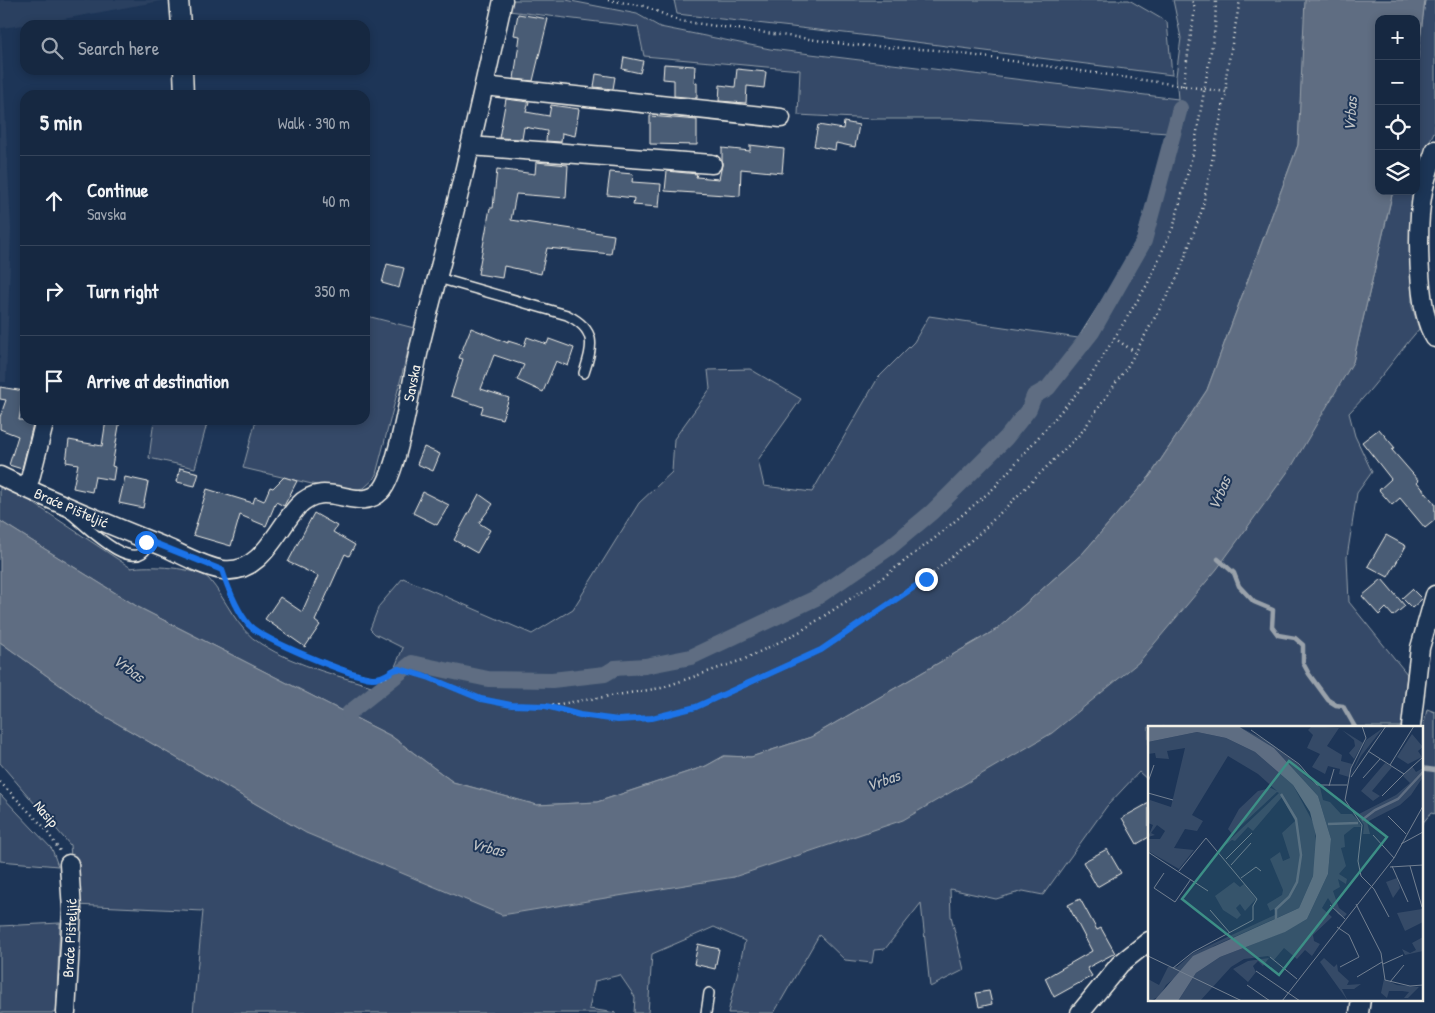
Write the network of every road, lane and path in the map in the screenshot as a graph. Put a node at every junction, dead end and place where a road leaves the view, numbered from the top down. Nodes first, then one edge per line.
1 (179, 0) edge
2 (503, 0) edge
3 (608, 0) edge
4 (1192, 0) edge
5 (1216, 0) edge
6 (1240, 0) edge
7 (181, 20) edge
8 (182, 75) edge
9 (484, 86) junction
10 (1183, 86) junction
11 (1204, 89) junction
12 (184, 90) edge
13 (1226, 92) junction
14 (781, 118) dead end
15 (470, 146) junction
16 (1435, 150) edge
17 (712, 164) dead end
18 (438, 278) junction
19 (1114, 338) junction
20 (1435, 338) edge
21 (1136, 352) junction
22 (584, 373) dead end
23 (44, 425) edge
24 (0, 476) edge
25 (25, 488) junction
26 (222, 570) junction
27 (1435, 595) edge
28 (546, 706) junction
29 (1411, 726) edge
30 (0, 782) edge
31 (69, 864) joint
32 (1148, 942) edge
33 (709, 993) dead end
34 (1361, 1000) edge
35 (66, 1013) edge
36 (706, 1013) edge
37 (1080, 1013) edge
38 (1359, 1013) edge

1 - 7 street
2 - 9 street, Savska
3 - 10 path
4 - 10 path
5 - 11 path
6 - 13 path
8 - 12 street
9 - 14 street
9 - 15 street, Savska
10 - 11 path
11 - 13 path
11 - 19 path
13 - 21 path
15 - 17 street
15 - 18 street, Savska
16 - 20 street
18 - 22 lane
18 - 26 street, Savska
19 - 21 path
19 - 28 path
21 - 28 path
23 - 25 street
24 - 25 street, Braće Pišteljić
25 - 26 street, Braće Pišteljić
26 - 28 path
27 - 29 street
30 - 31 path, Nasip
31 - 35 street, Braće Pišteljić
32 - 37 street
33 - 36 lane
34 - 38 street

